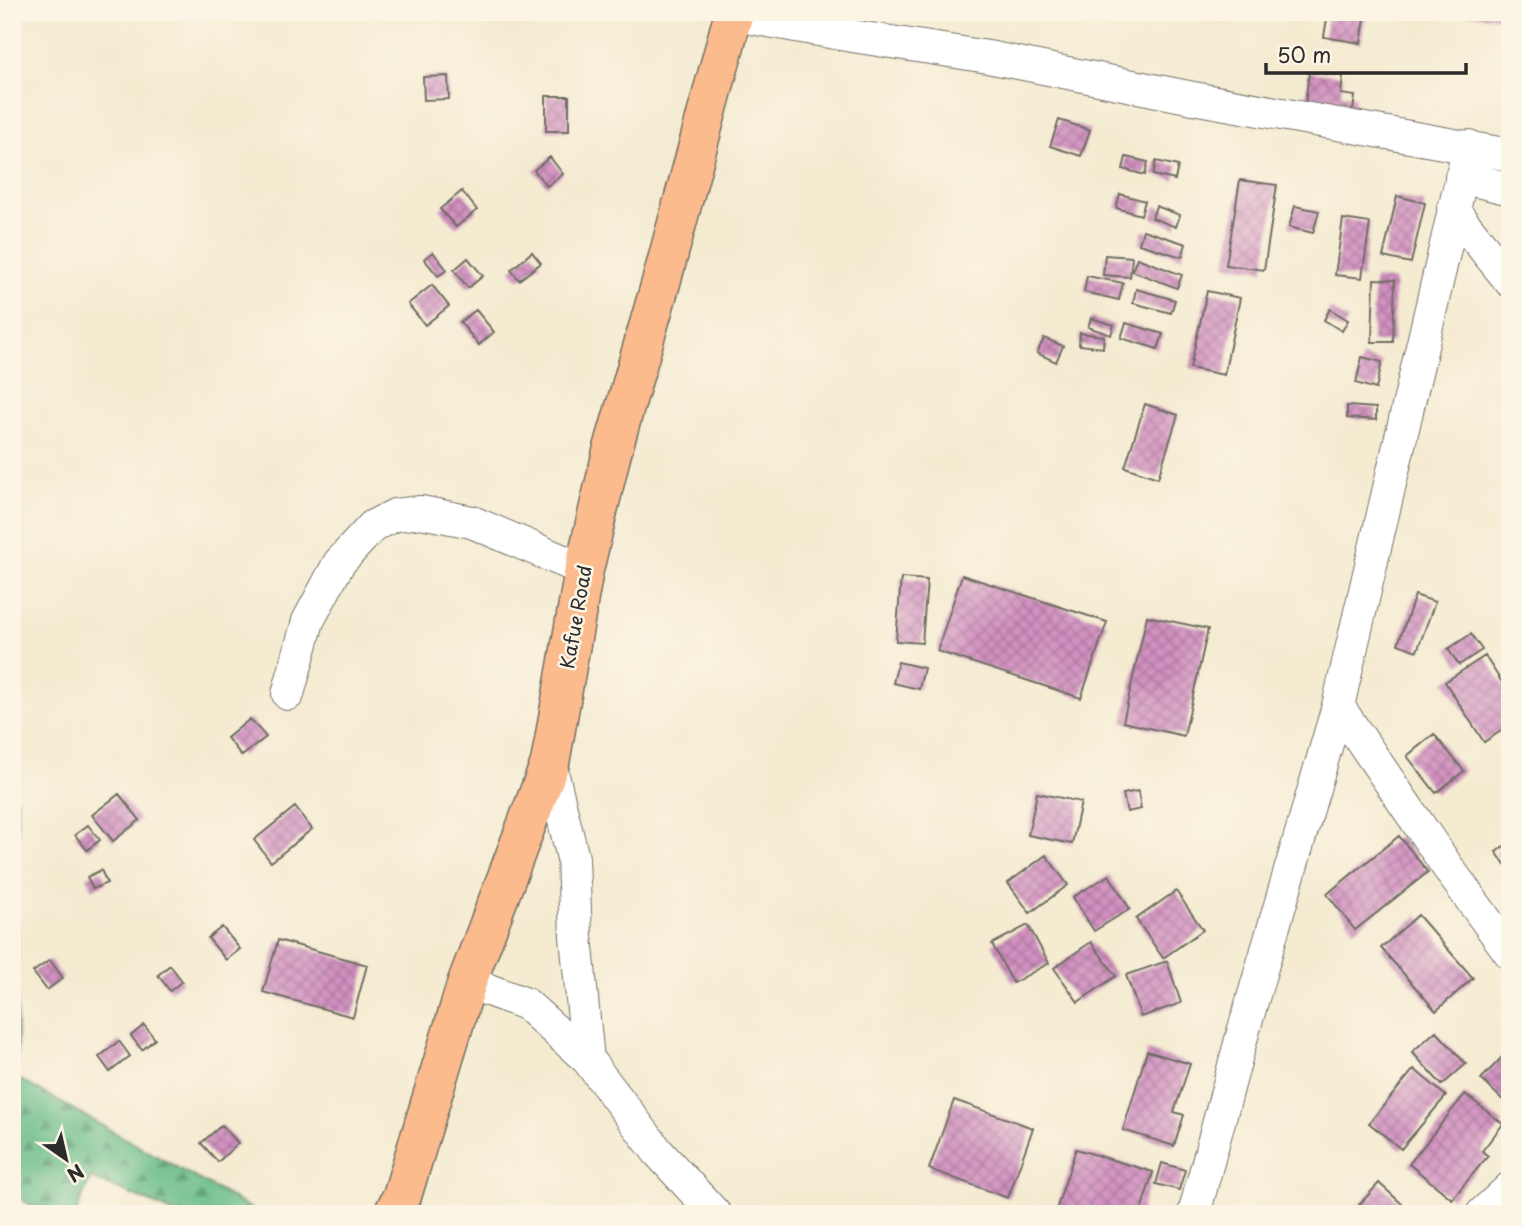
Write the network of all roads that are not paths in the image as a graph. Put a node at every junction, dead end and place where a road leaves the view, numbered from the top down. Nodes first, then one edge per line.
1 (734, 14) edge
2 (1469, 146) junction
3 (1510, 155) edge
4 (1461, 177) junction
5 (1510, 189) edge
6 (1453, 210) junction
7 (1510, 281) edge
8 (584, 570) junction
9 (288, 694) dead end
10 (1338, 706) junction
11 (550, 763) junction
12 (1510, 953) edge
13 (467, 982) junction
14 (588, 1060) junction
15 (1510, 1188) edge
16 (393, 1214) edge
17 (715, 1214) edge
18 (1194, 1214) edge
19 (1482, 1214) edge

1 - 2 street
1 - 8 highway, Kafue Road
2 - 3 street
2 - 4 street
4 - 5 street
4 - 6 street
6 - 7 street
6 - 10 street
8 - 9 street
8 - 11 highway, Kafue Road
10 - 12 street
10 - 18 street
11 - 13 highway, Kafue Road
11 - 14 street
13 - 14 street
13 - 16 highway, Kafue Road
14 - 17 street
15 - 19 street

